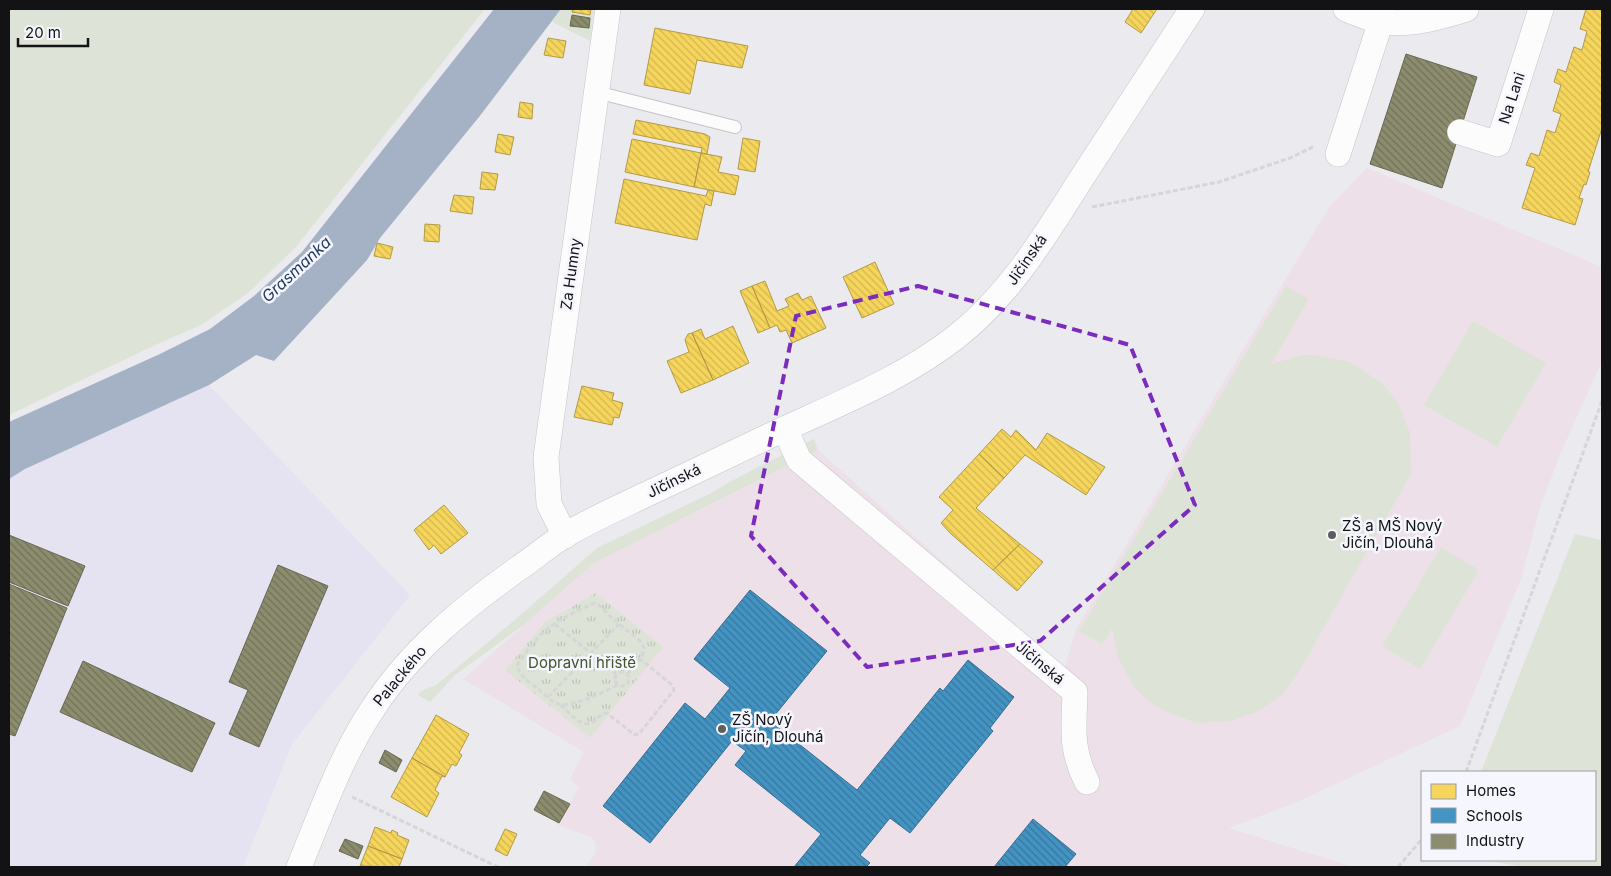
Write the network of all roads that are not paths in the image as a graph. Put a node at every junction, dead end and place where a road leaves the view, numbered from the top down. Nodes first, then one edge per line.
1 (608, 9) edge
2 (1192, 9) edge
3 (1346, 9) edge
4 (1466, 9) edge
5 (1533, 11) edge
6 (1381, 21) junction
7 (596, 92) junction
8 (735, 127) dead end
9 (1460, 132) dead end
10 (1338, 154) dead end
11 (785, 429) junction
12 (565, 536) junction
13 (1088, 782) dead end
14 (299, 867) edge

1 - 7 street, Za Humny
2 - 11 street, Jičínská
3 - 6 street
4 - 6 street
5 - 9 street, Na Lani
6 - 10 street
7 - 8 lane
7 - 12 street, Za Humny
11 - 12 street, Jičínská
11 - 13 street, Jičínská
12 - 14 street, Palackého

